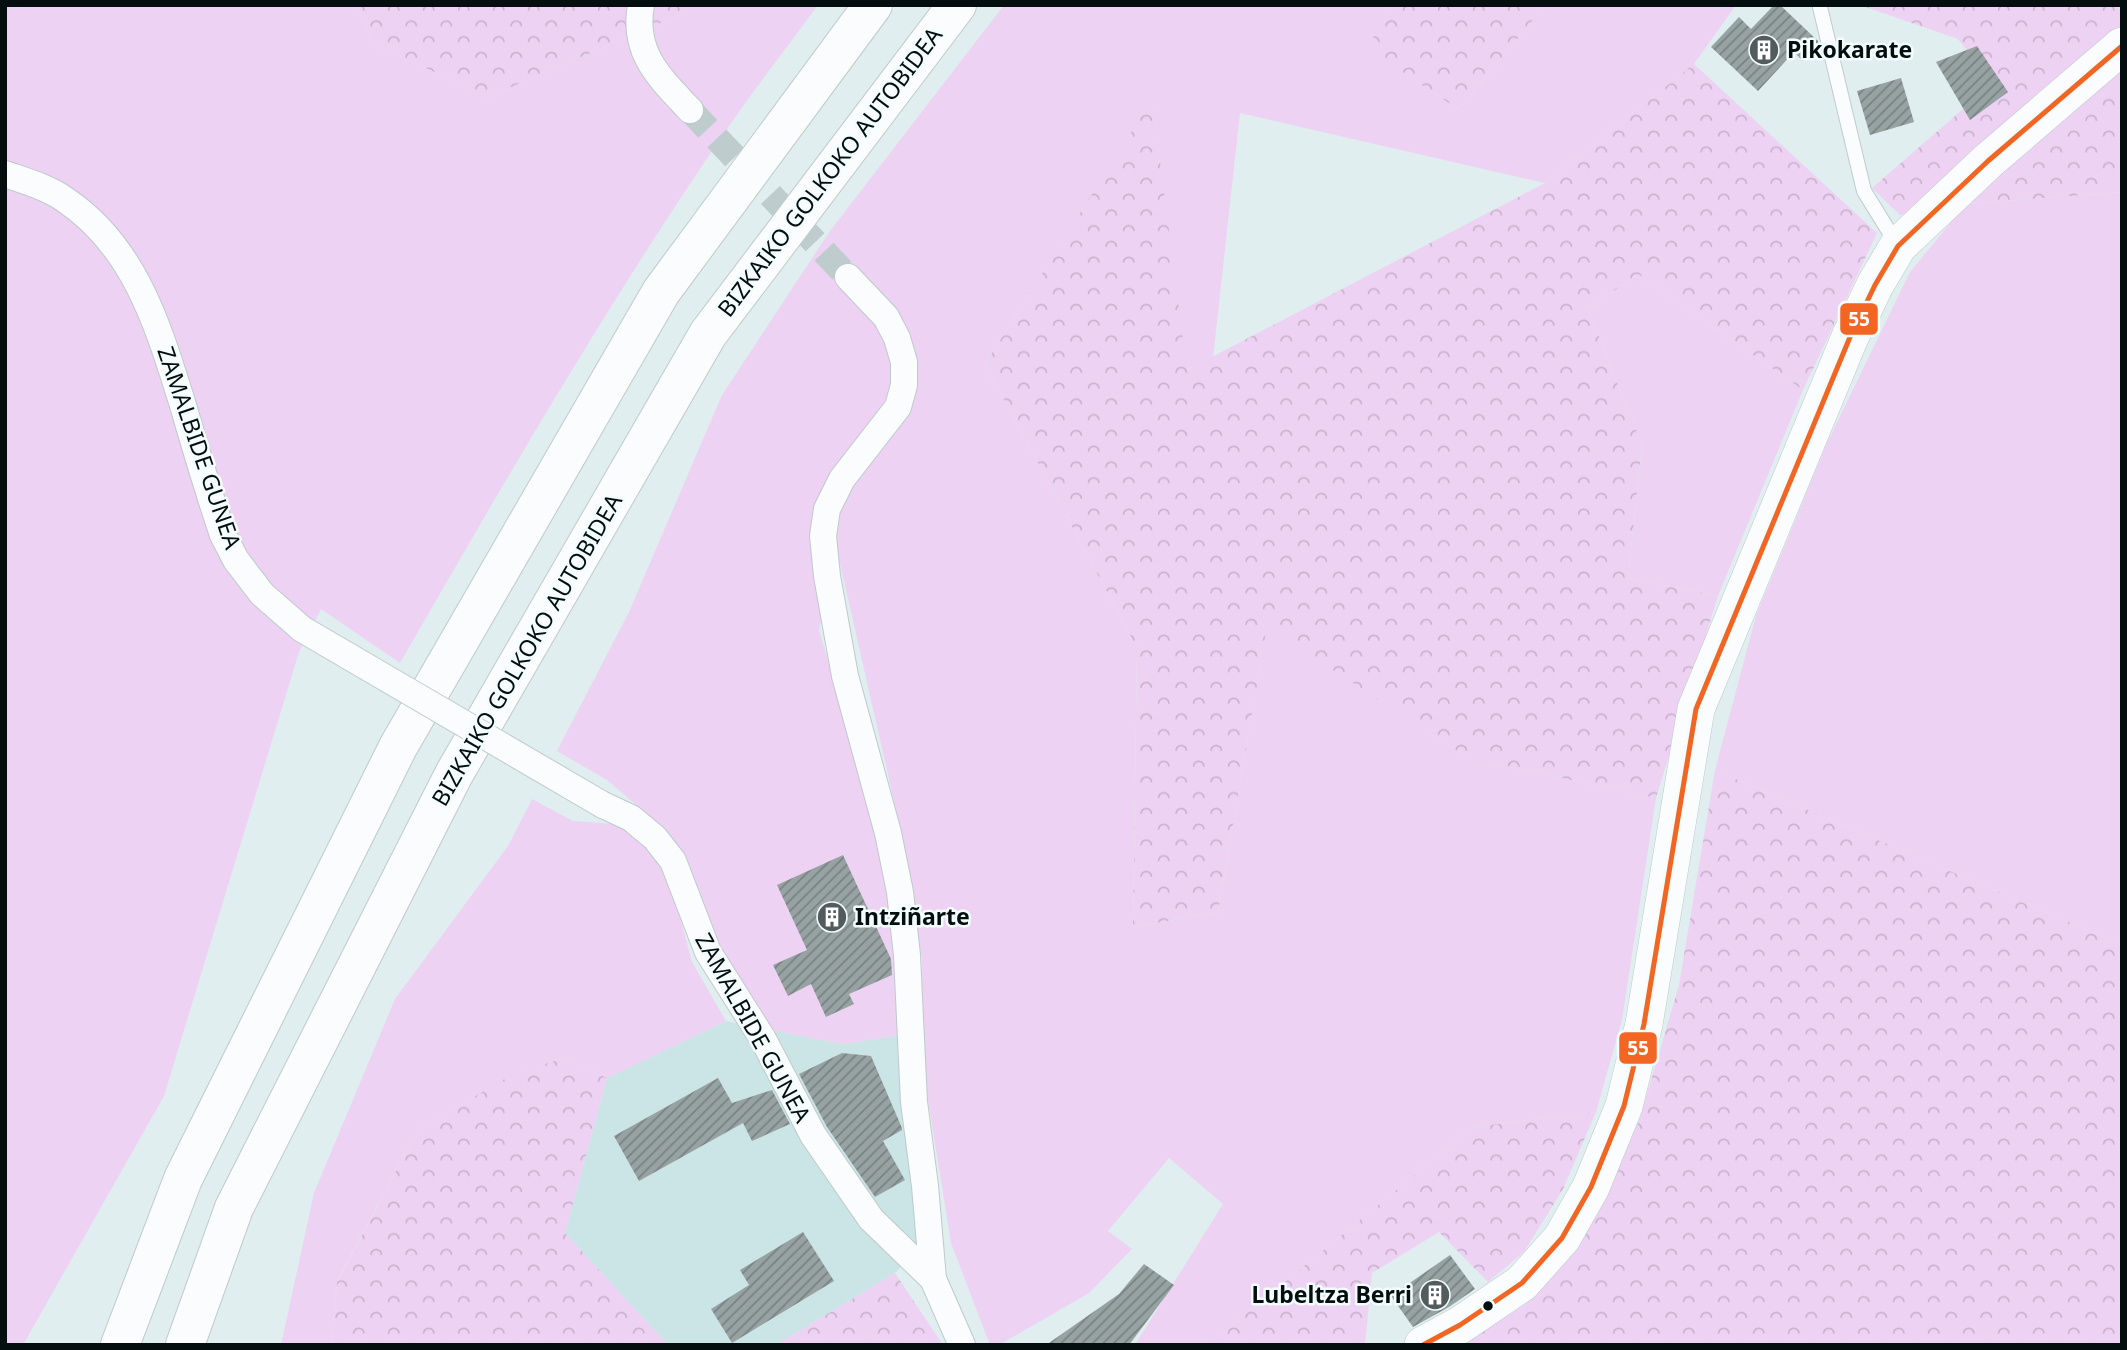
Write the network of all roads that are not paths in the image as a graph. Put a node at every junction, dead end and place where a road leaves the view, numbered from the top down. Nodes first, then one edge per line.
1 (641, 5) edge
2 (873, 5) edge
3 (957, 5) edge
4 (1820, 7) edge
5 (2122, 46) edge
6 (690, 110) tunnel mouth
7 (5, 174) edge
8 (1898, 246) junction
9 (848, 277) tunnel mouth
10 (933, 1279) junction
11 (120, 1345) edge
12 (184, 1345) edge
13 (962, 1345) edge
14 (1423, 1345) edge

1 - 6 street
2 - 11 highway
3 - 12 highway, BIZKAIKO GOLKOKO AUTOBIDEA
4 - 8 lane
5 - 8 street
7 - 10 street, ZAMALBIDE GUNEA, bridge
8 - 14 street
9 - 10 street, ZAMALBIDE GUNEA
10 - 13 street, ZAMALBIDE GUNEA

